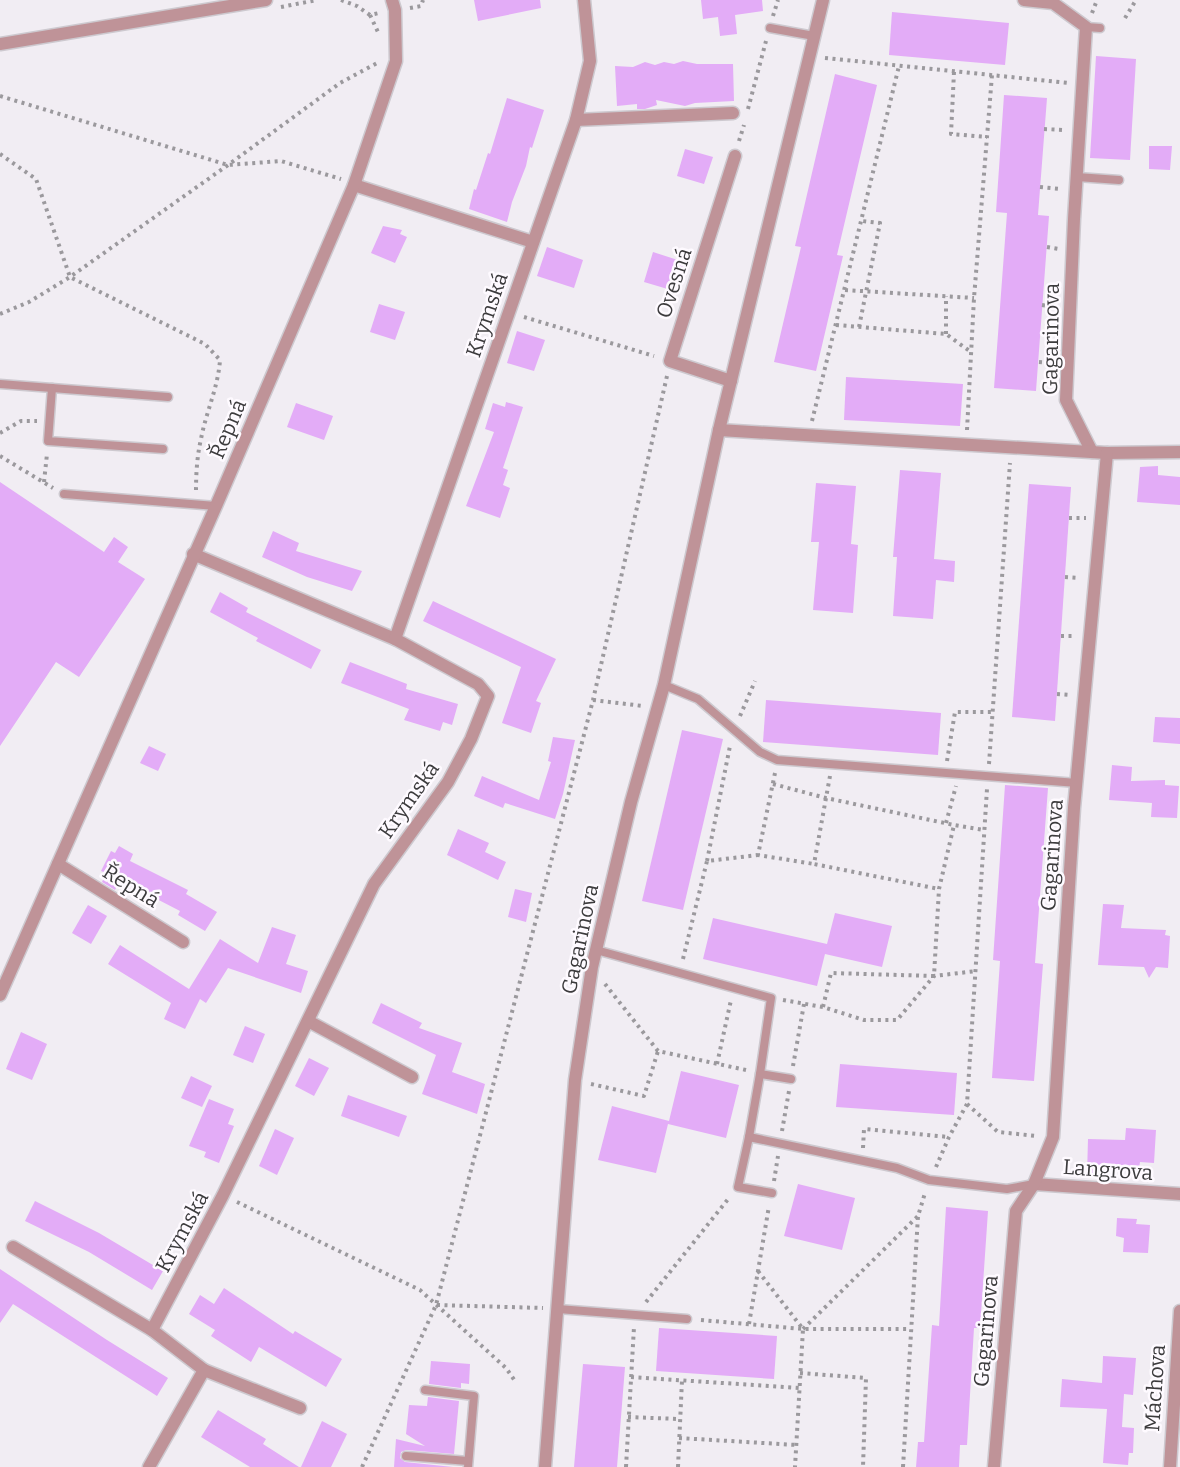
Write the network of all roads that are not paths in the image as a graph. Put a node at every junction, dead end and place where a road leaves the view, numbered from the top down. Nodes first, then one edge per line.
1 (266, 0) edge
2 (392, 0) edge
3 (584, 0) edge
4 (824, 0) edge
5 (1024, 0) edge
6 (1054, 1) edge
7 (1086, 27) junction
8 (770, 28) road end
9 (1100, 28) dead end
10 (814, 36) junction
11 (0, 44) edge
12 (733, 114) dead end
13 (576, 120) junction
14 (735, 156) road end
15 (1077, 177) junction
16 (1119, 180) dead end
17 (354, 185) junction
18 (533, 242) junction
19 (731, 381) junction
20 (0, 384) edge
21 (52, 388) junction
22 (168, 397) dead end
23 (719, 430) junction
24 (163, 449) dead end
25 (1092, 452) junction
26 (1180, 452) edge
27 (1107, 453) junction
28 (64, 494) road end
29 (216, 506) junction
30 (193, 554) junction
31 (395, 639) junction
32 (664, 685) junction
33 (1077, 783) junction
34 (58, 864) junction
35 (183, 942) dead end
36 (596, 950) junction
37 (0, 995) edge
38 (308, 1021) junction
39 (760, 1074) junction
40 (412, 1077) dead end
41 (791, 1079) road end
42 (749, 1137) junction
43 (1034, 1184) junction
44 (772, 1192) road end
45 (1180, 1194) edge
46 (13, 1247) dead end
47 (558, 1309) junction
48 (1180, 1311) edge
49 (687, 1319) road end
50 (152, 1330) junction
51 (204, 1370) junction
52 (425, 1390) dead end
53 (1177, 1406) edge
54 (300, 1408) dead end
55 (406, 1456) dead end
56 (468, 1464) edge
57 (149, 1467) edge
58 (545, 1467) edge
59 (994, 1467) edge
60 (1170, 1467) edge

1 - 11 street
2 - 17 street, Řepná
3 - 13 street, Krymská
4 - 10 street, Gagarinova
5 - 6 street
6 - 7 street
7 - 9 lane
7 - 15 street, Gagarinova
8 - 10 lane
10 - 19 street, Gagarinova
12 - 13 street
13 - 18 street, Krymská
14 - 19 street, Ovesná
15 - 16 lane
15 - 25 street, Gagarinova
17 - 18 street
17 - 29 street, Řepná
18 - 31 street, Krymská
19 - 23 street, Gagarinova
20 - 21 lane
21 - 22 lane
21 - 24 lane
23 - 25 street
23 - 32 street, Gagarinova
25 - 27 street
26 - 27 street
27 - 33 street, Gagarinova
28 - 29 lane
29 - 30 street, Řepná
30 - 31 street, Krymská
30 - 34 street, Řepná
31 - 38 street, Krymská
32 - 33 lane
32 - 36 street, Gagarinova
33 - 43 street, Gagarinova
34 - 35 street, Řepná
34 - 37 street, Řepná
36 - 39 lane
36 - 47 street, Gagarinova
38 - 40 street
38 - 50 street, Krymská
39 - 41 lane
39 - 42 lane
42 - 43 lane
42 - 44 lane
43 - 45 street, Langrova
43 - 59 street, Gagarinova
46 - 50 street
47 - 49 lane
47 - 58 street, Gagarinova
48 - 53 street, Máchova
50 - 51 street
51 - 54 street
51 - 57 street
52 - 56 lane
53 - 60 street, Máchova
55 - 56 lane

